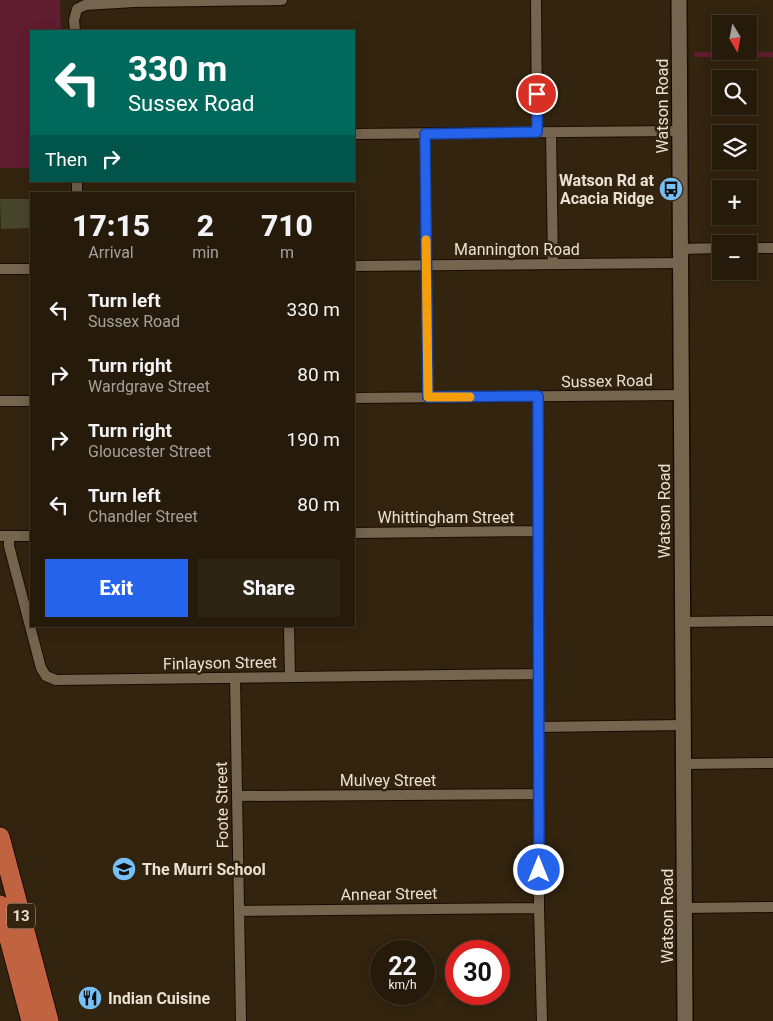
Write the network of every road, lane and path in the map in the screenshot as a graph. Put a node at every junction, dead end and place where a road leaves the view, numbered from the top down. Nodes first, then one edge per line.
1 (219, 0) edge
2 (282, 0) edge
3 (536, 0) edge
4 (679, 0) edge
5 (134, 1) edge
6 (75, 30) edge
7 (680, 131) junction
8 (537, 132) junction
9 (551, 132) junction
10 (355, 134) edge
11 (425, 134) junction
12 (757, 248) edge
13 (773, 248) edge
14 (712, 250) edge
15 (680, 256) junction
16 (553, 264) junction
17 (427, 265) junction
18 (355, 266) edge
19 (0, 269) edge
20 (30, 269) edge
21 (681, 395) junction
22 (538, 396) junction
23 (428, 397) junction
24 (355, 398) edge
25 (0, 401) edge
26 (30, 401) edge
27 (538, 531) junction
28 (355, 533) edge
29 (4, 536) edge
30 (30, 536) edge
31 (773, 621) edge
32 (683, 622) junction
33 (30, 626) edge
34 (30, 627) edge
35 (289, 627) edge
36 (539, 674) junction
37 (290, 676) junction
38 (235, 678) junction
39 (683, 725) junction
40 (539, 727) junction
41 (684, 764) junction
42 (773, 764) edge
43 (539, 794) junction
44 (237, 796) junction
45 (0, 837) edge
46 (0, 904) edge
47 (773, 907) edge
48 (540, 908) junction
49 (685, 908) junction
50 (239, 911) junction
51 (48, 1015) edge
52 (31, 1021) edge
53 (62, 1021) edge
54 (240, 1021) edge
55 (542, 1021) edge
56 (685, 1021) edge

1 - 2 street
1 - 5 street
3 - 8 street
4 - 7 street, Watson Road
5 - 6 street
7 - 9 street
7 - 15 street, Watson Road
8 - 9 street
8 - 11 street
9 - 16 street
10 - 11 street
11 - 17 street
12 - 13 street
14 - 15 street, Mannington Road
15 - 16 street, Mannington Road
15 - 21 street, Watson Road
16 - 17 street, Mannington Road
17 - 18 street, Mannington Road
17 - 23 street
19 - 20 street
21 - 22 street, Sussex Road
21 - 32 street, Watson Road
22 - 23 street, Sussex Road
22 - 27 street
23 - 24 street, Sussex Road
25 - 26 street
27 - 28 street, Whittingham Street
27 - 36 street
29 - 30 street
29 - 33 street, Finlayson Street
31 - 32 street
32 - 39 street, Watson Road
34 - 38 street, Finlayson Street
35 - 37 street
36 - 37 street, Finlayson Street
36 - 40 street
37 - 38 street, Finlayson Street
38 - 44 street, Foote Street
39 - 40 street
39 - 41 street, Watson Road
40 - 43 street
41 - 42 street
41 - 49 street, Watson Road
43 - 44 street, Mulvey Street
43 - 48 street
44 - 50 street, Foote Street
45 - 51 highway, 13
46 - 52 highway, 13
47 - 49 street
48 - 50 street, Annear Street
48 - 55 street
49 - 56 street, Watson Road
50 - 54 street, Foote Street
51 - 53 highway

